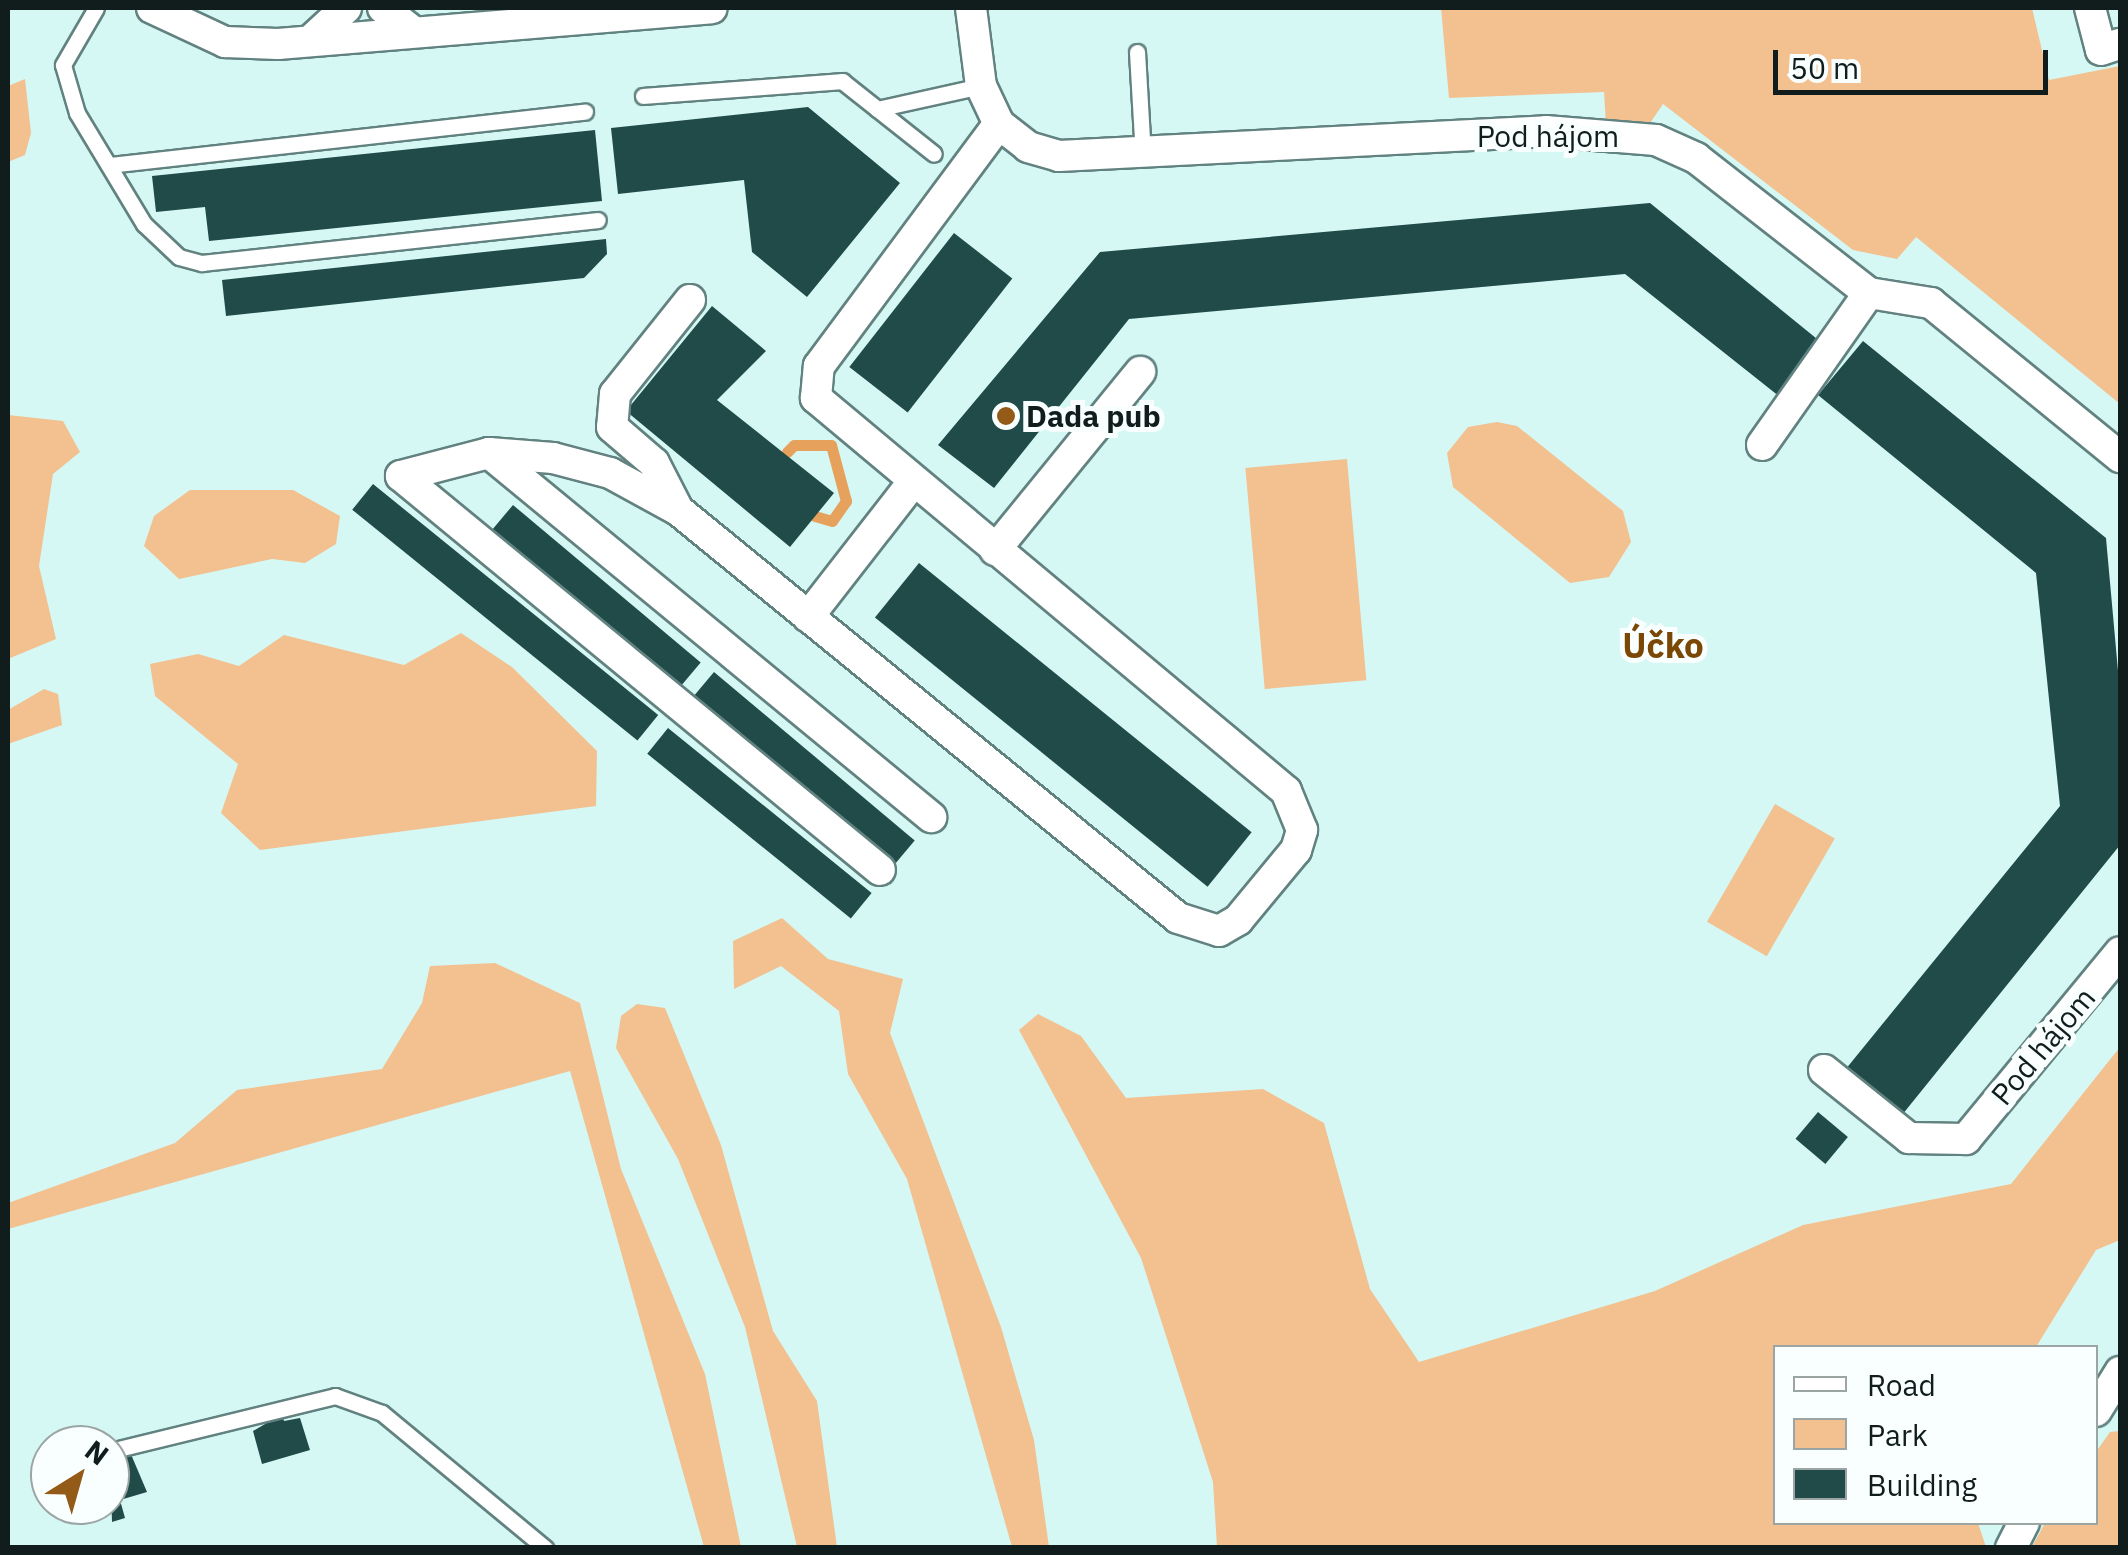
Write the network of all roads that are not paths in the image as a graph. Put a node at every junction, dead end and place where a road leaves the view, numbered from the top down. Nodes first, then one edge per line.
1 (96, 8) edge
2 (152, 8) edge
3 (346, 8) edge
4 (383, 8) edge
5 (712, 8) edge
6 (971, 8) edge
7 (2090, 8) edge
8 (412, 31) junction
9 (310, 41) junction
10 (2120, 44) edge
11 (1137, 52) dead end
12 (981, 86) junction
13 (643, 96) dead end
14 (876, 109) junction
15 (585, 112) dead end
16 (999, 124) junction
17 (934, 154) dead end
18 (1143, 156) junction
19 (108, 165) junction
20 (598, 220) dead end
21 (1869, 293) junction
22 (690, 300) dead end
23 (1140, 372) dead end
24 (1762, 444) dead end
25 (489, 453) junction
26 (2120, 457) edge
27 (912, 482) junction
28 (678, 510) junction
29 (994, 550) junction
30 (808, 617) junction
31 (931, 817) dead end
32 (880, 870) dead end
33 (2120, 952) edge
34 (1824, 1070) dead end
35 (2120, 1372) edge
36 (2098, 1408) edge
37 (130, 1446) edge
38 (2022, 1525) edge
39 (545, 1548) edge
40 (2010, 1548) edge

1 - 19 lane
2 - 9 street
3 - 9 street
4 - 8 street
5 - 8 street
6 - 12 street
7 - 10 street
8 - 9 street
11 - 18 lane
12 - 14 lane
12 - 16 street
13 - 14 lane
14 - 17 lane
15 - 19 lane
16 - 18 street, Pod hájom
16 - 27 street
18 - 21 street, Pod hájom
19 - 20 lane
21 - 24 street
21 - 26 street, Pod hájom
22 - 28 street
23 - 29 street
25 - 28 street
25 - 31 street
25 - 32 street
27 - 29 street
27 - 30 street
28 - 30 street
29 - 30 street
33 - 34 street, Pod hájom
35 - 36 street
37 - 39 lane
38 - 40 street

